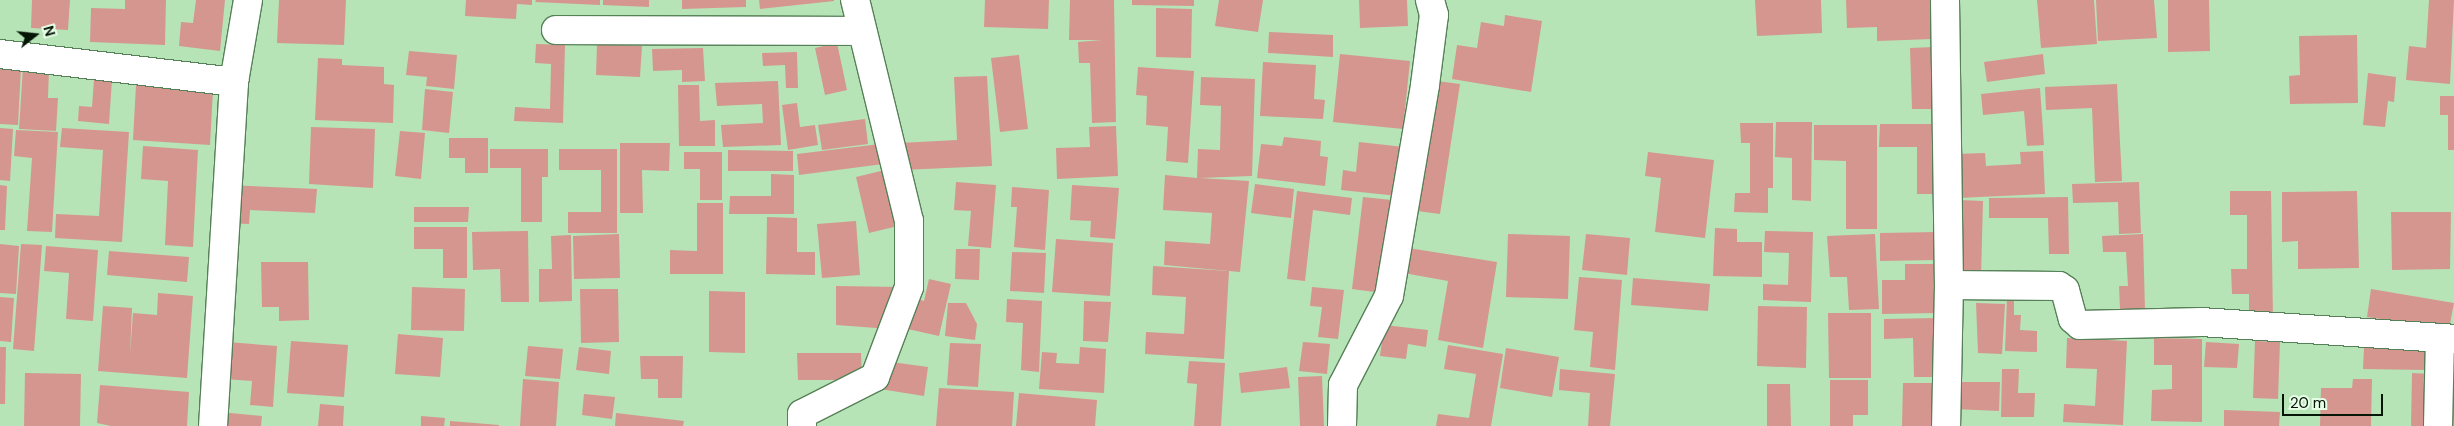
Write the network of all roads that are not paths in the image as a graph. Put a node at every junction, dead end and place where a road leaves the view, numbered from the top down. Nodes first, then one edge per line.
1 (248, 0) edge
2 (855, 0) edge
3 (1430, 0) edge
4 (1945, 0) edge
5 (556, 30) dead end
6 (861, 31) junction
7 (0, 54) edge
8 (234, 82) junction
9 (1949, 285) junction
10 (2447, 339) edge
11 (213, 426) edge
12 (802, 426) edge
13 (1342, 426) edge
14 (1946, 426) edge
15 (2438, 426) edge

1 - 8 street
2 - 6 street
3 - 13 street
4 - 9 street
5 - 6 street
6 - 12 street
7 - 8 street
8 - 11 street
9 - 10 street
9 - 14 street
10 - 15 street

